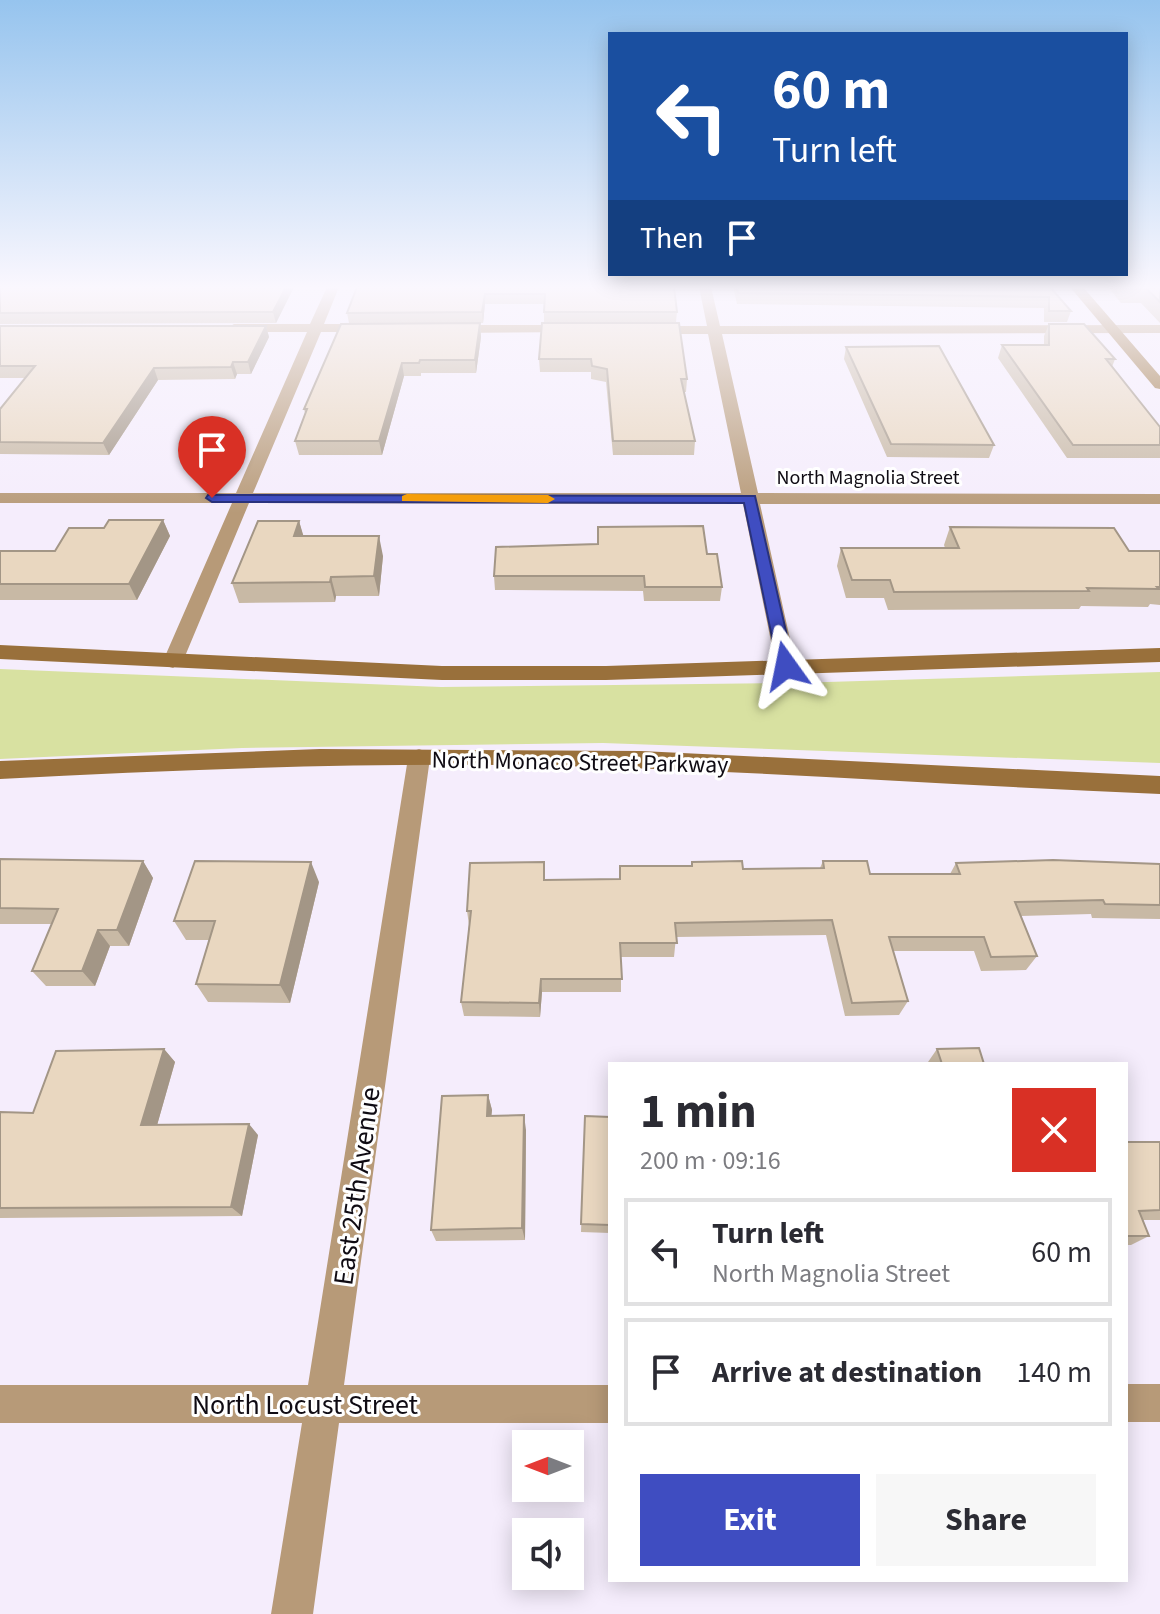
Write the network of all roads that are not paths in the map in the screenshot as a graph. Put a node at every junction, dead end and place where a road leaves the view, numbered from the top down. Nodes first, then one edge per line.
1 (301, 362) edge
2 (721, 362) edge
3 (1141, 362) edge
4 (1160, 385) edge
5 (0, 498) edge
6 (243, 498) junction
7 (750, 499) junction
8 (1160, 499) edge
9 (0, 652) edge
10 (1160, 655) edge
11 (173, 661) junction
12 (786, 666) junction
13 (419, 758) junction
14 (0, 770) edge
15 (1160, 785) edge
16 (1128, 1403) edge
17 (1160, 1403) edge
18 (0, 1404) edge
19 (324, 1404) junction
20 (608, 1404) edge
21 (292, 1614) edge

1 - 6 street
2 - 7 street
3 - 4 main road
5 - 6 street, North Magnolia Street
6 - 7 street, North Magnolia Street
6 - 11 street
7 - 8 street, North Magnolia Street
7 - 12 street
9 - 11 main road
10 - 12 main road
11 - 12 main road
13 - 14 main road, North Monaco Street Parkway
13 - 15 main road, North Monaco Street Parkway
13 - 19 street, East 25th Avenue
16 - 17 street
18 - 19 street, North Locust Street
19 - 20 street, North Locust Street
19 - 21 street, East 25th Avenue

